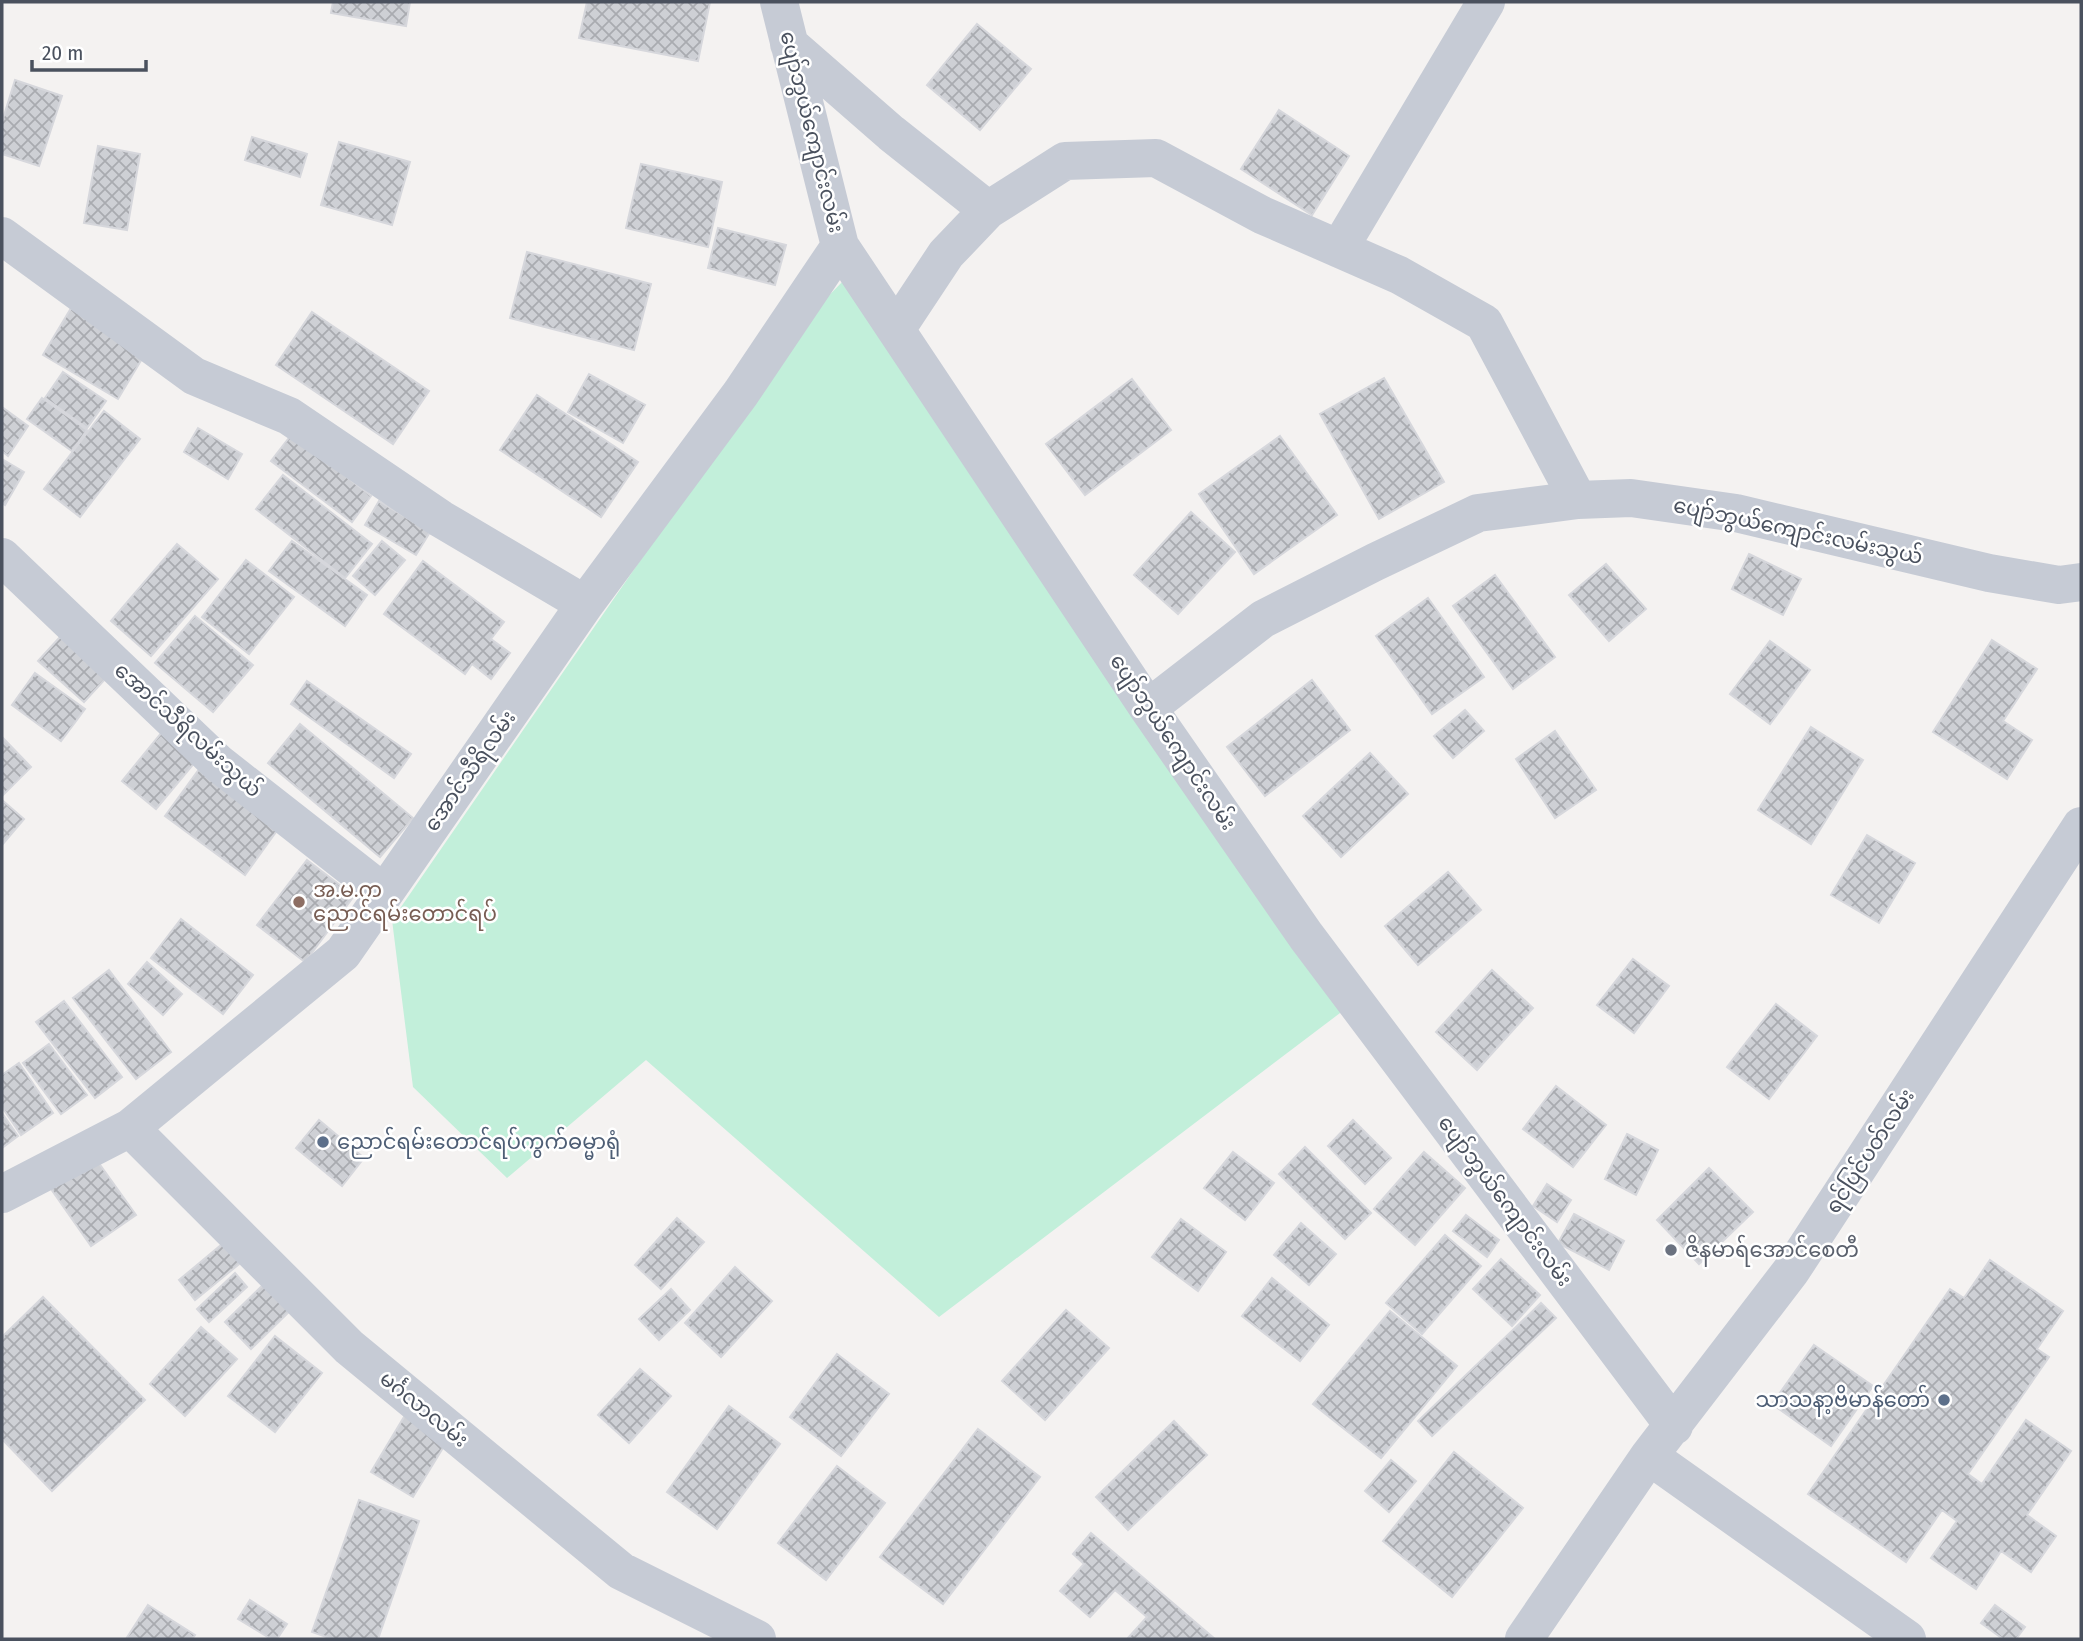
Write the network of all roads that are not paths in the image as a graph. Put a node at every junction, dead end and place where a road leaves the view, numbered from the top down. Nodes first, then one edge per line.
1 (779, 2) edge
2 (1486, 2) edge
3 (789, 44) junction
4 (988, 210) junction
5 (2, 236) edge
6 (840, 246) junction
7 (1339, 248) junction
8 (897, 328) junction
9 (1578, 500) junction
10 (2, 557) edge
11 (2081, 582) edge
12 (585, 604) junction
13 (1148, 708) junction
14 (2081, 827) edge
15 (384, 893) junction
16 (130, 1128) junction
17 (2, 1194) edge
18 (1674, 1426) junction
19 (1649, 1457) junction
20 (757, 1639) edge
21 (1524, 1639) edge
22 (1907, 1639) edge

1 - 3 street, ပျော်ဘွယ်ကျောင်းလမ်း
2 - 7 street
3 - 4 street
3 - 6 street, ပျော်ဘွယ်ကျောင်းလမ်း
4 - 7 street
4 - 8 street
5 - 12 street
6 - 8 street, ပျော်ဘွယ်ကျောင်းလမ်း
6 - 12 street, အောင်သီရိလမ်း
7 - 9 street
8 - 13 street, ပျော်ဘွယ်ကျောင်းလမ်း
9 - 11 street, ပျော်ဘွယ်ကျောင်းလမ်းသွယ်
9 - 13 street, ပျော်ဘွယ်ကျောင်းလမ်းသွယ်
10 - 15 street, အောင်သီရိလမ်းသွယ်
12 - 15 street, အောင်သီရိလမ်း
13 - 18 street, ပျော်ဘွယ်ကျောင်းလမ်း
14 - 18 street, ရင်ပြင်ပတ်လမ်း
15 - 16 street, အောင်သီရိလမ်း
16 - 17 street, အောင်သီရိလမ်း
16 - 20 street, မင်္ဂလာလမ်း
18 - 19 street, ရင်ပြင်ပတ်လမ်း
19 - 21 street, ရင်ပြင်ပတ်လမ်း
19 - 22 street

